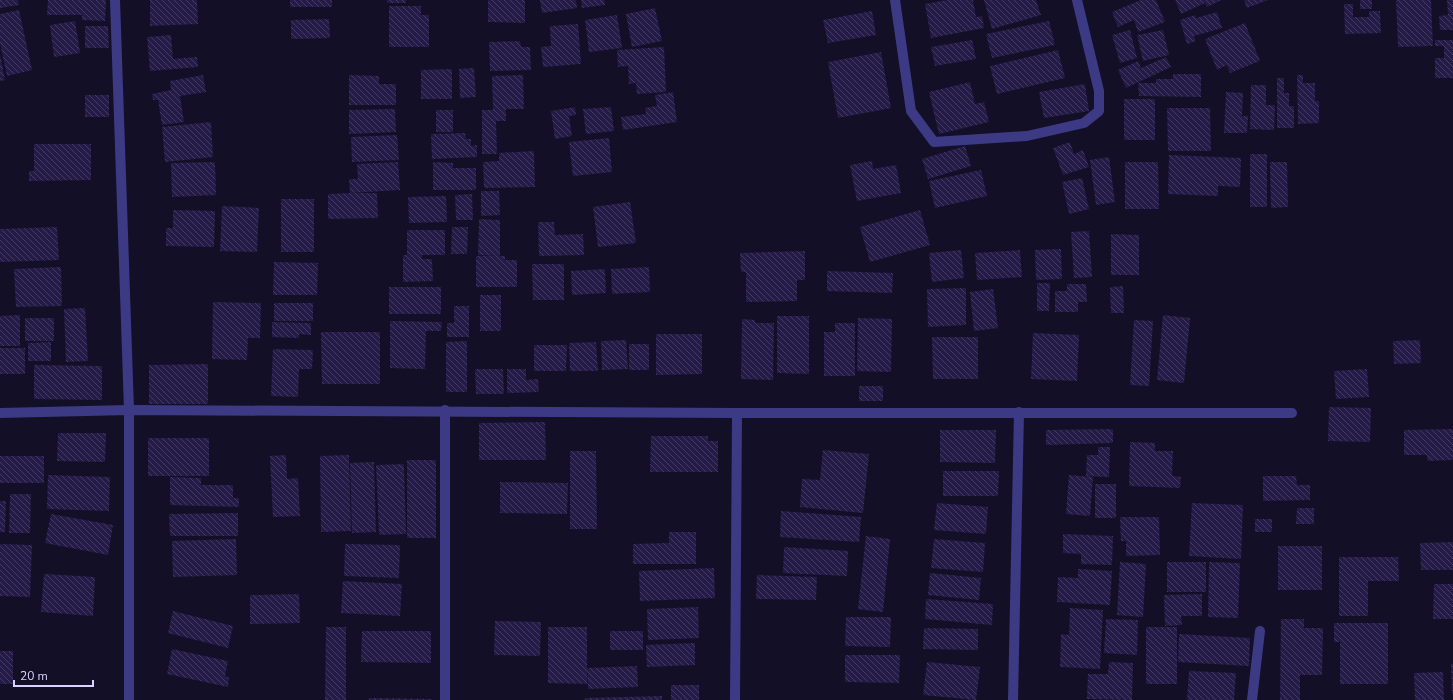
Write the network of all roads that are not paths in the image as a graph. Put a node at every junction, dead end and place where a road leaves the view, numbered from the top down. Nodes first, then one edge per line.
1 (115, 0) edge
2 (895, 0) edge
3 (1077, 0) edge
4 (130, 410) junction
5 (445, 410) junction
6 (1019, 412) junction
7 (0, 413) edge
8 (737, 413) junction
9 (1292, 413) dead end
10 (1260, 631) dead end
11 (129, 700) edge
12 (445, 700) edge
13 (735, 700) edge
14 (1013, 700) edge
15 (1252, 700) edge

1 - 4 street
2 - 3 street
4 - 5 street
4 - 7 street
4 - 11 street
5 - 8 street
5 - 12 street
6 - 8 street
6 - 9 street
6 - 14 street
8 - 13 street
10 - 15 street

